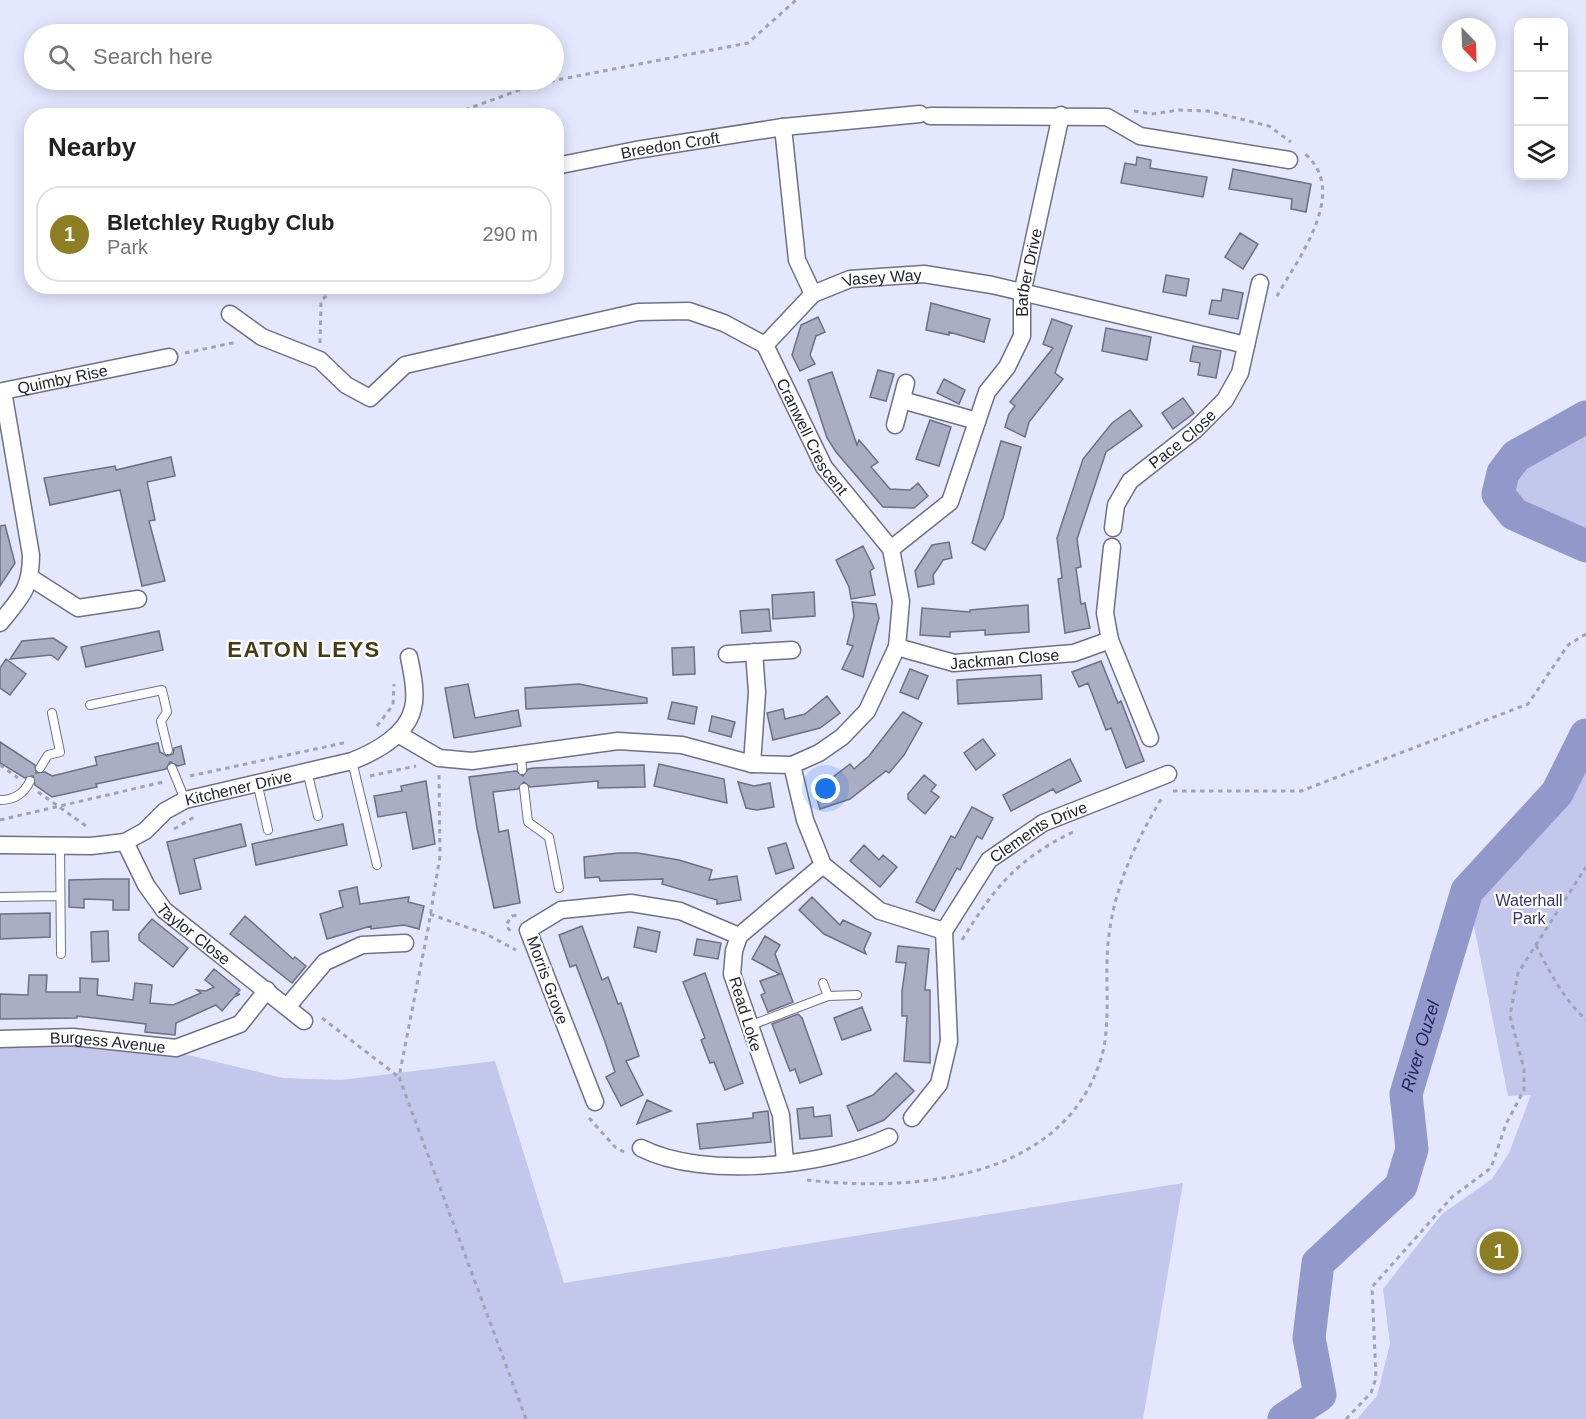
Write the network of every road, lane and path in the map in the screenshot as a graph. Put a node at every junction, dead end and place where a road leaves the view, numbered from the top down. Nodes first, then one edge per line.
1 (796, 0) edge
2 (564, 79) edge
3 (520, 90) edge
4 (470, 108) edge
5 (1061, 115) junction
6 (1107, 117) junction
7 (783, 127) junction
8 (1295, 152) junction
9 (564, 164) edge
10 (1260, 283) dead end
11 (328, 294) edge
12 (813, 294) junction
13 (1022, 294) junction
14 (1275, 299) dead end
15 (230, 314) dead end
16 (262, 337) junction
17 (765, 345) junction
18 (1246, 345) junction
19 (169, 357) joint
20 (320, 360) junction
21 (977, 420) junction
22 (895, 425) dead end
23 (1113, 528) dead end
24 (1112, 547) dead end
25 (891, 549) junction
26 (32, 578) junction
27 (138, 599) dead end
28 (0, 622) edge
29 (1586, 634) edge
30 (1110, 640) junction
31 (897, 647) junction
32 (792, 650) dead end
33 (754, 652) junction
34 (727, 654) dead end
35 (410, 664) joint
36 (90, 705) dead end
37 (52, 713) dead end
38 (371, 730) dead end
39 (398, 734) junction
40 (1150, 738) dead end
41 (357, 740) dead end
42 (168, 750) dead end
43 (352, 761) junction
44 (439, 764) junction
45 (752, 764) junction
46 (0, 765) edge
47 (792, 765) junction
48 (40, 768) dead end
49 (172, 768) dead end
50 (307, 771) junction
51 (1168, 774) dead end
52 (358, 779) junction
53 (176, 780) junction
54 (257, 782) junction
55 (29, 783) junction
56 (524, 788) dead end
57 (1166, 791) junction
58 (1158, 794) dead end
59 (0, 800) edge
60 (185, 800) junction
61 (58, 807) junction
62 (201, 813) dead end
63 (318, 816) dead end
64 (0, 820) edge
65 (1082, 828) dead end
66 (171, 830) dead end
67 (267, 830) dead end
68 (125, 842) junction
69 (0, 845) edge
70 (60, 846) junction
71 (91, 846) junction
72 (377, 865) dead end
73 (823, 865) junction
74 (1586, 867) edge
75 (559, 888) dead end
76 (58, 896) junction
77 (0, 897) edge
78 (430, 914) junction
79 (520, 915) dead end
80 (944, 931) junction
81 (513, 934) dead end
82 (739, 936) junction
83 (962, 941) dead end
84 (405, 943) dead end
85 (1536, 945) junction
86 (61, 954) dead end
87 (524, 956) dead end
88 (823, 983) dead end
89 (267, 990) junction
90 (857, 995) dead end
91 (828, 996) junction
92 (287, 1007) junction
93 (309, 1017) joint
94 (1586, 1020) edge
95 (748, 1026) junction
96 (0, 1039) edge
97 (399, 1077) junction
98 (590, 1106) joint
99 (912, 1118) dead end
100 (890, 1137) dead end
101 (633, 1150) joint
102 (785, 1162) junction
103 (804, 1179) dead end
104 (526, 1419) edge
105 (1346, 1419) edge

1 - 2 path
3 - 4 path
5 - 6 street
5 - 7 street, Breedon Croft
5 - 13 street, Barber Drive
6 - 8 street
6 - 8 path
7 - 9 street, Breedon Croft
7 - 12 street
8 - 14 path
10 - 18 street, Pace Close
11 - 20 path
12 - 13 street, Vasey Way
12 - 17 street, Vasey Way
13 - 18 street
13 - 21 street, Barber Drive
15 - 16 street
16 - 19 path
16 - 20 street
17 - 20 street
17 - 25 street, Cranwell Crescent
18 - 23 street, Pace Close
19 - 26 street, Quimby Rise
21 - 22 street
21 - 25 street, Barber Drive
24 - 30 street
25 - 31 street, Cranwell Crescent
26 - 27 street
26 - 28 street
29 - 57 path
30 - 31 street, Jackman Close
30 - 40 street
31 - 47 street, Cranwell Crescent
32 - 33 street
33 - 34 street
33 - 45 street
35 - 38 path
35 - 39 street, Kitchener Drive
36 - 42 lane
37 - 48 lane
39 - 43 street, Kitchener Drive
39 - 44 street, Cranwell Crescent
41 - 53 path
43 - 50 street, Kitchener Drive
43 - 52 lane
44 - 45 street, Cranwell Crescent
44 - 52 path
44 - 78 path
45 - 47 street, Cranwell Crescent
46 - 55 path
47 - 73 street
49 - 53 lane
50 - 54 street, Kitchener Drive
50 - 63 lane
51 - 80 street, Clements Drive
52 - 72 lane
53 - 60 lane
53 - 61 path
54 - 60 street, Kitchener Drive
54 - 67 lane
55 - 59 lane
55 - 61 path
56 - 75 lane
57 - 58 path
57 - 103 path
60 - 68 street, Kitchener Drive
61 - 64 path
61 - 71 path
62 - 66 path
65 - 83 path
68 - 71 street, Kitchener Drive
68 - 89 street, Taylor Close
69 - 70 street, Kitchener Drive
70 - 71 street, Kitchener Drive
70 - 76 lane
73 - 80 street
73 - 82 street
74 - 85 path
76 - 77 lane
76 - 86 lane
78 - 87 path
78 - 97 path
79 - 81 path
80 - 99 street
82 - 95 street, Read Loke
82 - 98 street, Morris Grove
84 - 92 street
85 - 94 path
85 - 105 path
88 - 91 lane
89 - 92 street, Taylor Close
89 - 96 street, Burgess Avenue
90 - 91 lane
91 - 95 lane
92 - 93 street, Taylor Close
93 - 97 path
95 - 102 street, Read Loke
97 - 104 path
98 - 101 path
100 - 102 street
101 - 102 street

